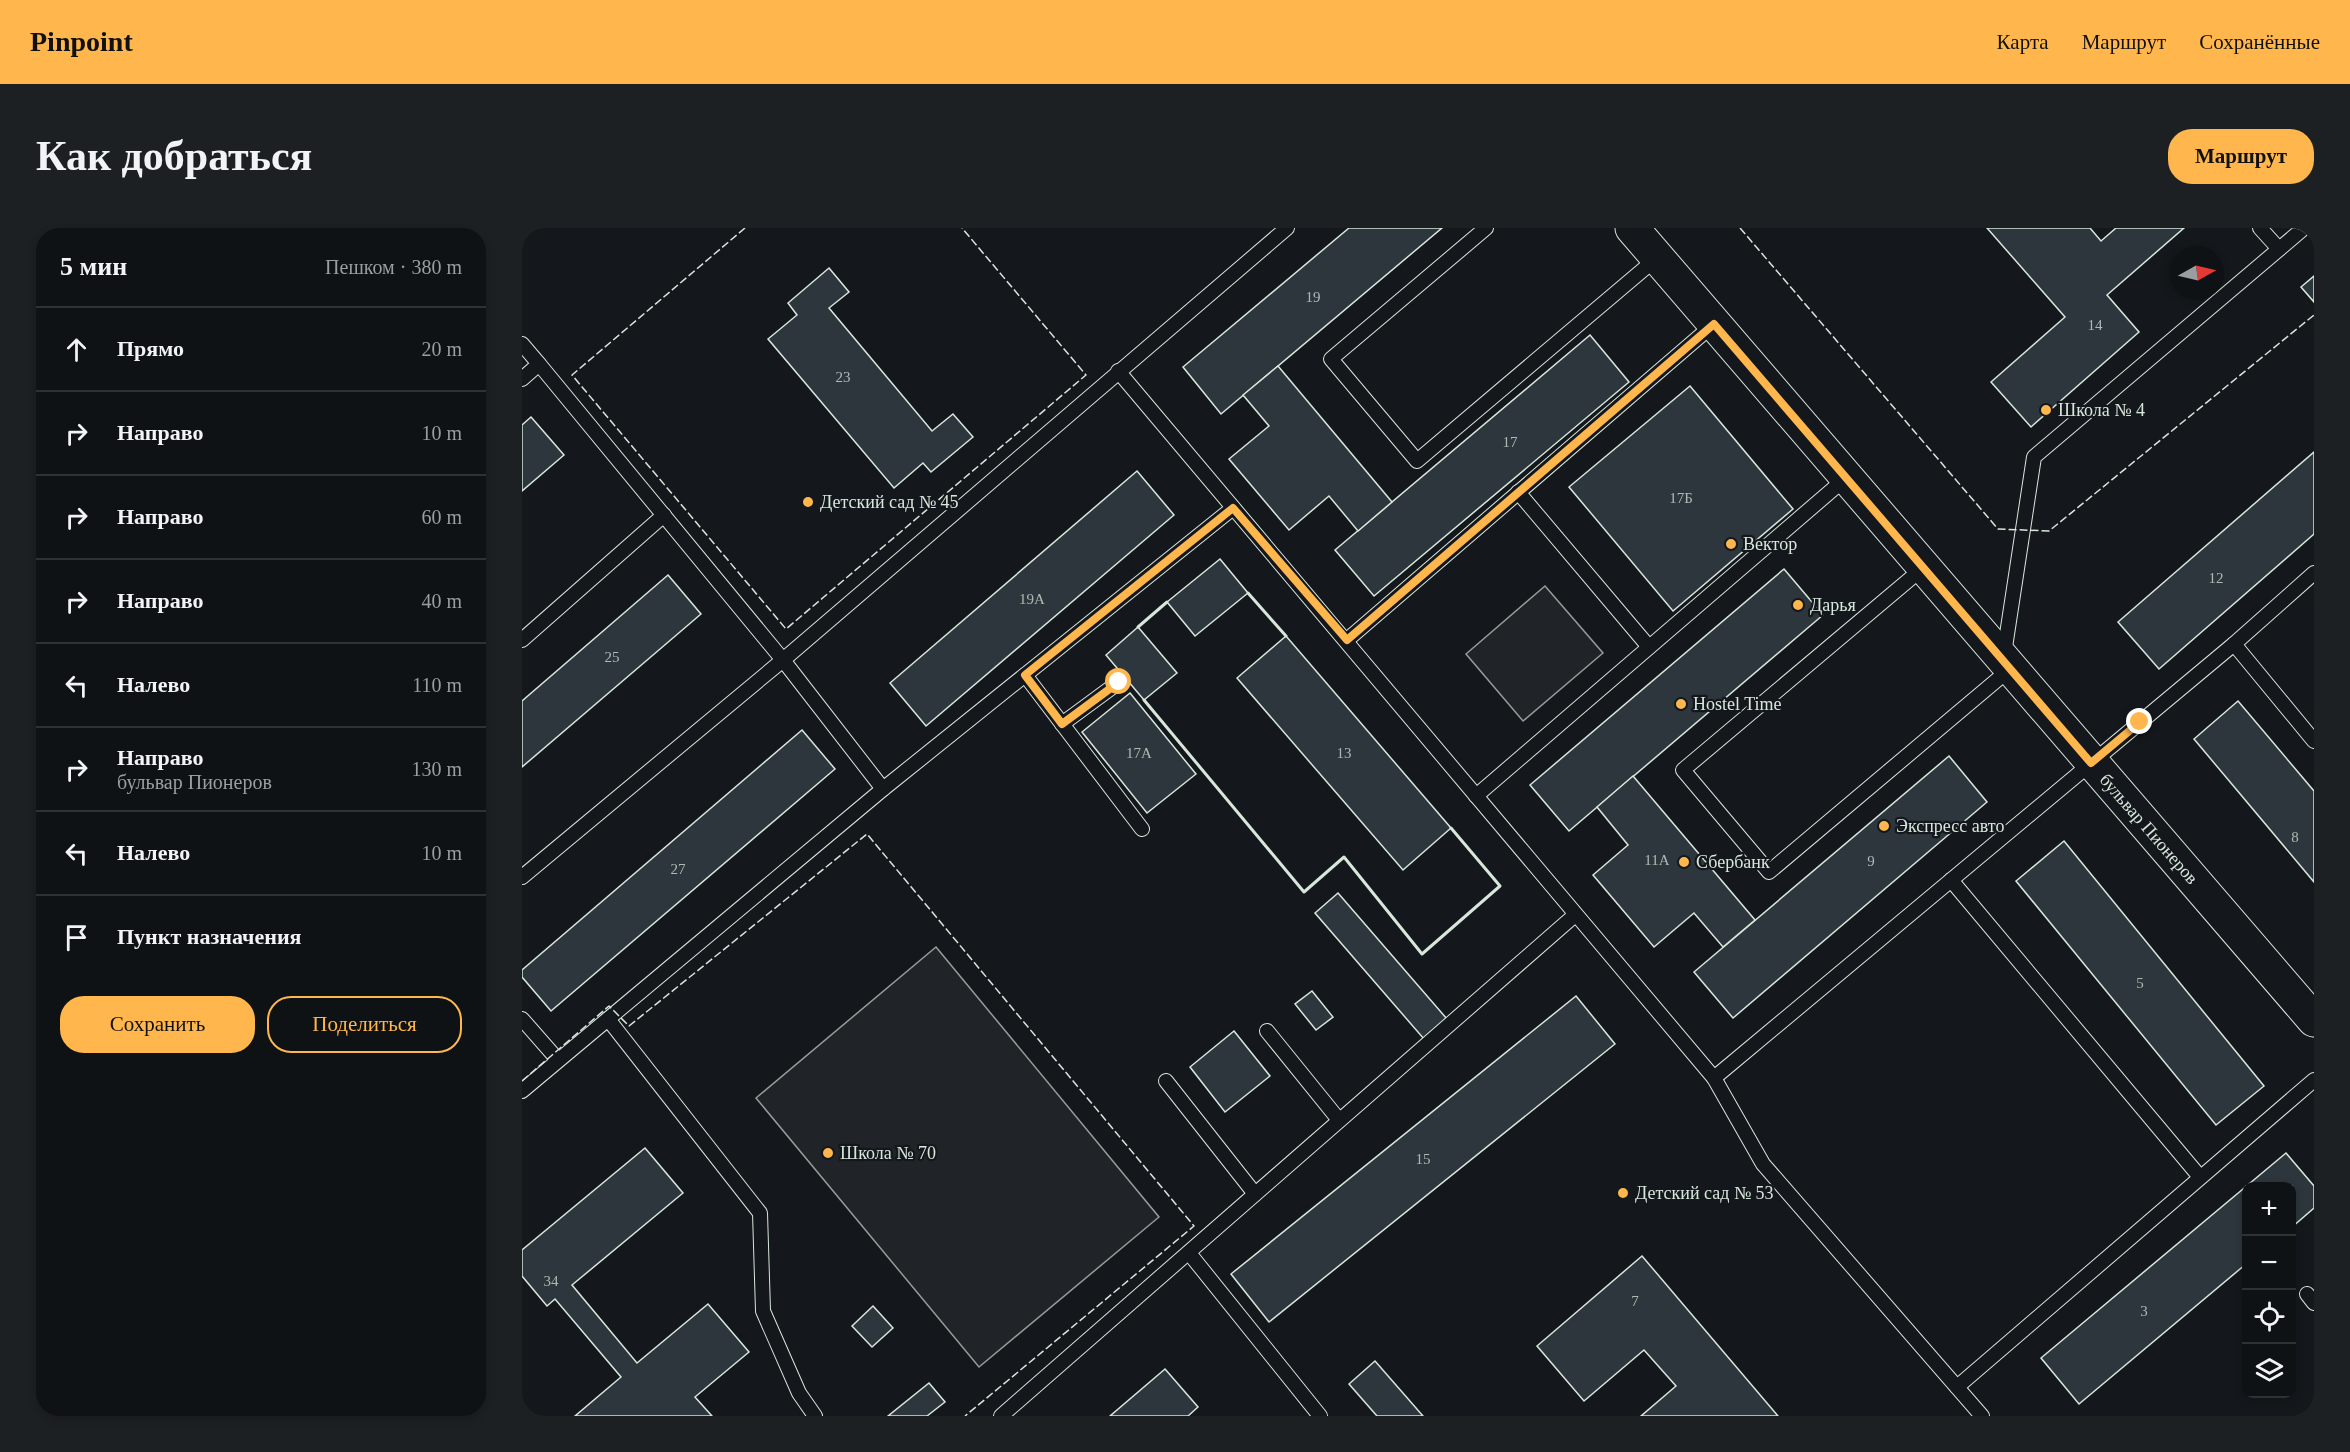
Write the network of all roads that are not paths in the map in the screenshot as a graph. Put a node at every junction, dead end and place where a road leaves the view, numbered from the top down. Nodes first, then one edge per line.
1 (1287, 228) edge
2 (1486, 228) edge
3 (1632, 228) edge
4 (2260, 228) edge
5 (2304, 228) edge
6 (2279, 249) junction
7 (1657, 258) junction
8 (1714, 324) junction
9 (522, 344) edge
10 (539, 364) junction
11 (1118, 371) junction
12 (522, 379) edge
13 (1846, 478) junction
14 (1518, 492) junction
15 (1233, 508) junction
16 (664, 515) junction
17 (1923, 568) junction
18 (2314, 573) edge
19 (522, 640) edge
20 (1347, 640) junction
21 (2234, 644) junction
22 (1649, 647) junction
23 (783, 660) junction
24 (2006, 664) junction
25 (1025, 675) junction
26 (1119, 682) dead end
27 (1062, 724) junction
28 (2314, 741) edge
29 (2091, 763) junction
30 (883, 789) junction
31 (1476, 796) junction
32 (1142, 829) dead end
33 (522, 877) edge
34 (1951, 880) junction
35 (1575, 915) junction
36 (522, 1019) edge
37 (608, 1019) junction
38 (2314, 1020) edge
39 (1267, 1030) dead end
40 (558, 1060) junction
41 (1714, 1078) junction
42 (2314, 1080) edge
43 (1166, 1081) dead end
44 (522, 1091) edge
45 (1340, 1120) junction
46 (2200, 1177) junction
47 (1255, 1194) junction
48 (1189, 1252) junction
49 (1957, 1387) junction
50 (815, 1416) edge
51 (1001, 1416) edge
52 (1320, 1416) edge
53 (1982, 1416) edge

1 - 11 lane
2 - 7 lane
3 - 7 street, бульвар Пионеров
4 - 6 lane
5 - 6 lane
6 - 24 lane
7 - 8 street, бульвар Пионеров
8 - 13 street, бульвар Пионеров
8 - 14 lane
9 - 10 lane
10 - 12 lane
10 - 16 lane
11 - 15 lane
11 - 23 lane
13 - 17 street, бульвар Пионеров
13 - 22 lane
14 - 20 lane
14 - 22 lane
15 - 20 lane
15 - 25 lane
16 - 19 lane
16 - 23 lane
17 - 24 street, бульвар Пионеров
17 - 24 lane
18 - 21 lane
20 - 31 lane
21 - 28 lane
21 - 29 lane
22 - 31 lane
23 - 30 lane
23 - 33 lane
24 - 29 street, бульвар Пионеров
25 - 27 lane
25 - 30 lane
26 - 27 lane
27 - 32 lane
29 - 34 lane
29 - 38 street, бульвар Пионеров
30 - 37 lane
31 - 35 lane
34 - 41 lane
34 - 46 lane
35 - 41 lane
35 - 45 lane
36 - 40 lane
37 - 40 lane
37 - 50 lane
39 - 45 lane
40 - 44 lane
41 - 49 lane
42 - 46 lane
43 - 47 lane
45 - 47 lane
46 - 49 lane
47 - 48 lane
48 - 51 lane
48 - 52 lane
49 - 53 lane

